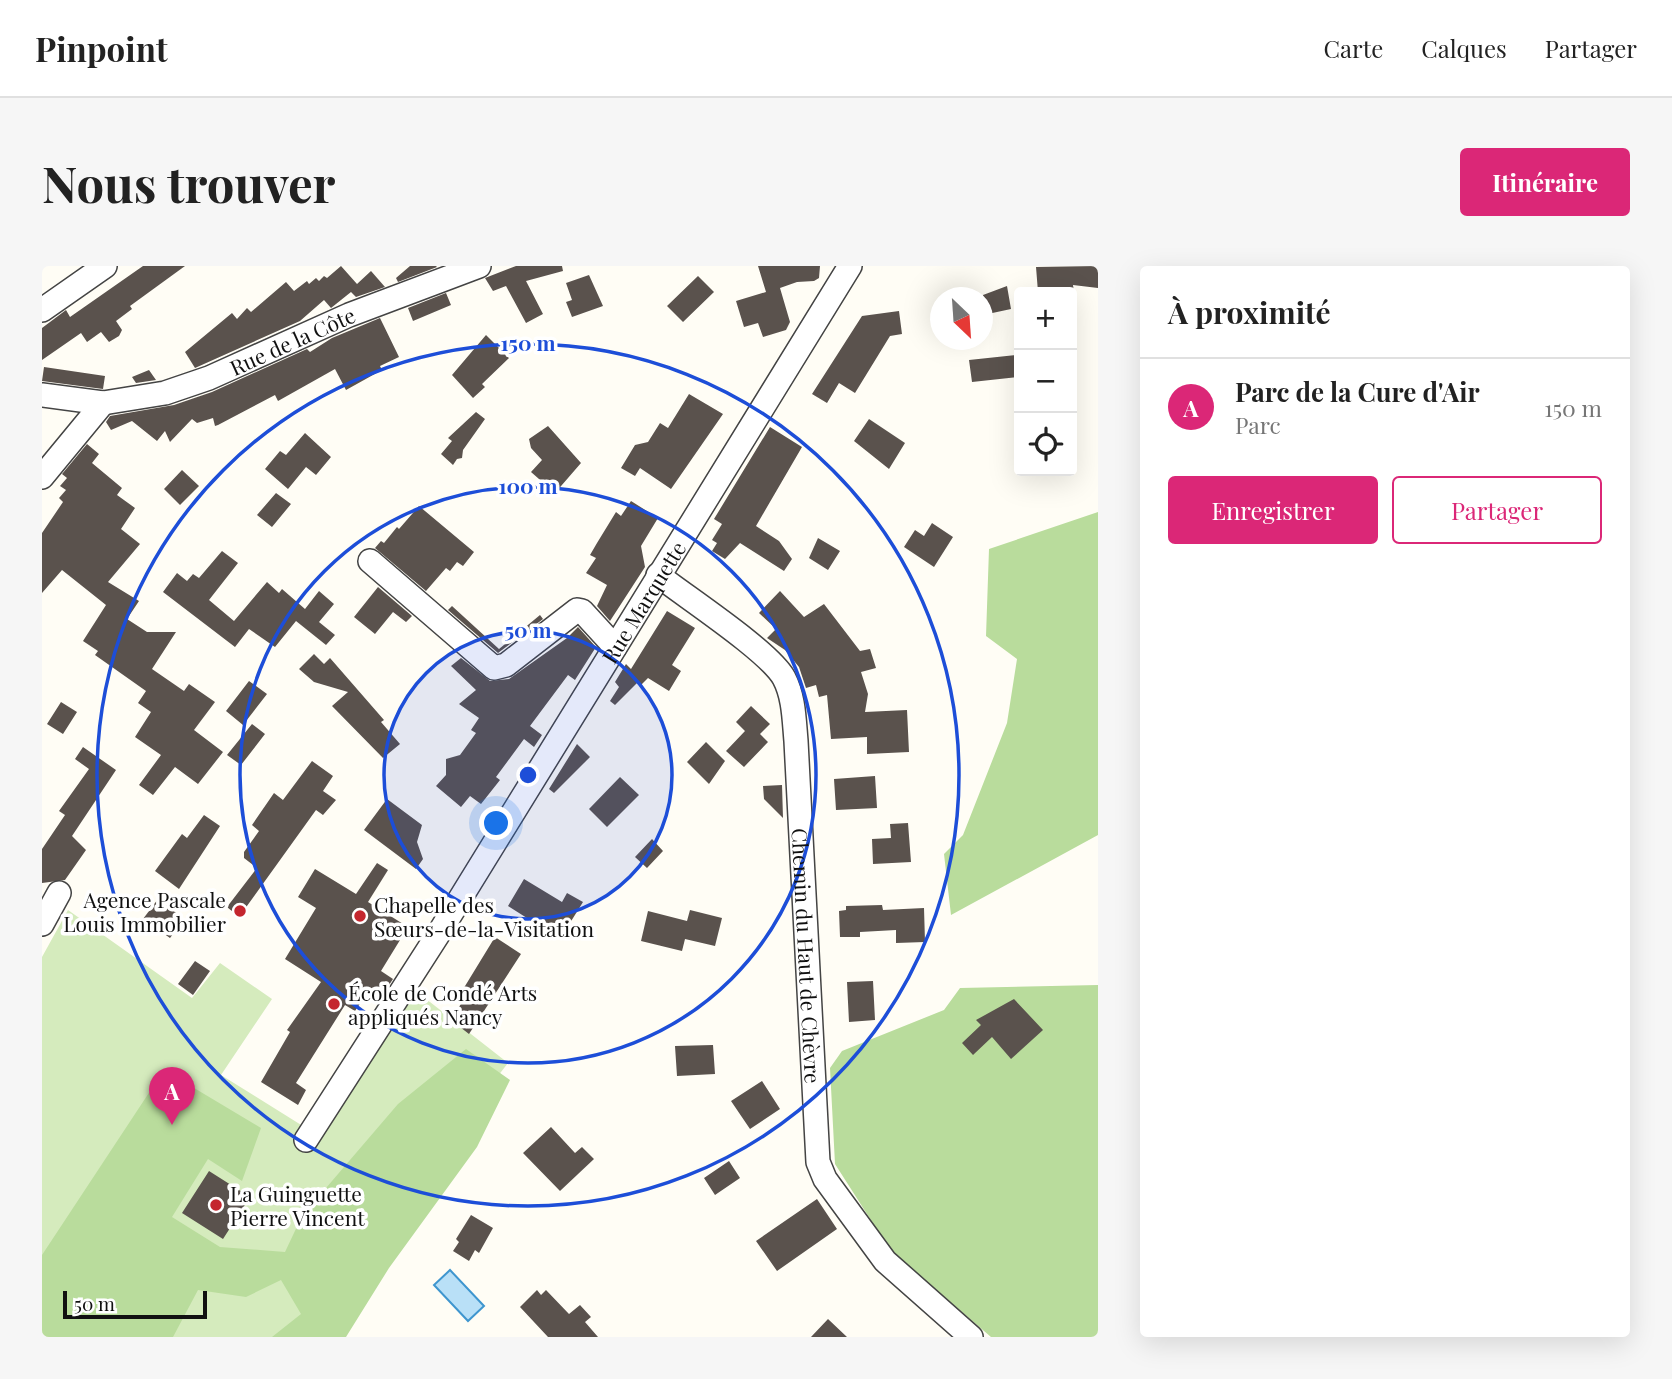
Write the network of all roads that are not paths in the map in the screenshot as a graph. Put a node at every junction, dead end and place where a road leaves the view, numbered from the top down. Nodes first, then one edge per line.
1 (105, 266) edge
2 (479, 266) edge
3 (850, 266) edge
4 (42, 310) edge
5 (42, 395) edge
6 (103, 403) junction
7 (42, 477) edge
8 (370, 561) dead end
9 (657, 575) junction
10 (615, 647) junction
11 (59, 893) dead end
12 (42, 924) edge
13 (306, 1140) dead end
14 (971, 1337) edge

1 - 4 street
2 - 6 street, Rue de la Côte
3 - 9 street, Rue Marquette
5 - 6 street, Rue de la Côte
6 - 7 street
8 - 10 street
9 - 10 street, Rue Marquette
9 - 14 street, Chemin du Haut de Chèvre
10 - 13 street, Rue Marquette
11 - 12 street

